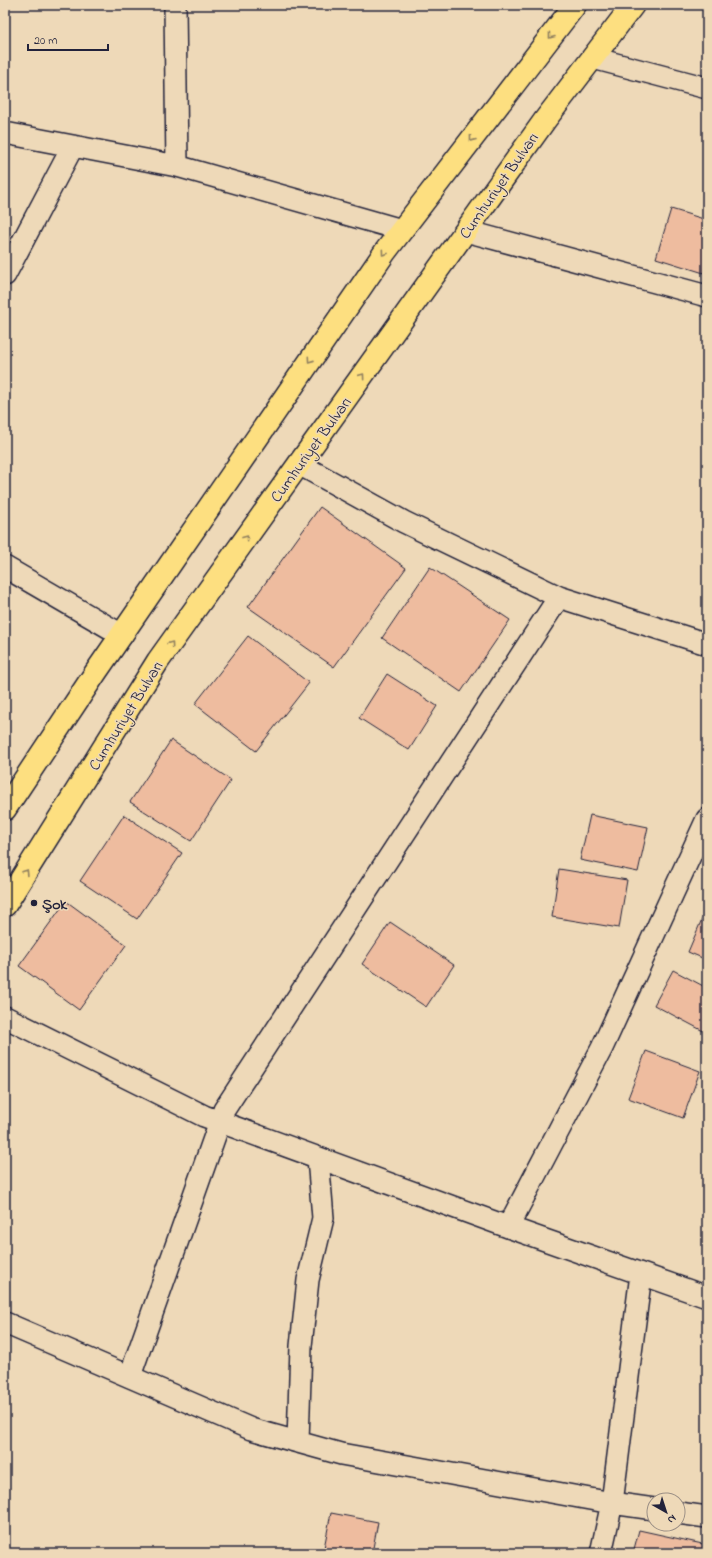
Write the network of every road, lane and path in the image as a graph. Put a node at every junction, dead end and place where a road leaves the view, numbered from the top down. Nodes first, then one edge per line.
1 (175, 5) edge
2 (575, 5) edge
3 (633, 5) edge
4 (593, 58) junction
5 (707, 88) edge
6 (5, 133) edge
7 (74, 146) junction
8 (177, 166) junction
9 (402, 230) junction
10 (466, 232) junction
11 (5, 275) edge
12 (707, 296) edge
13 (299, 464) junction
14 (5, 567) edge
15 (559, 597) junction
16 (122, 635) junction
17 (707, 644) edge
18 (5, 809) edge
19 (707, 819) edge
20 (5, 905) edge
21 (5, 1017) edge
22 (220, 1122) junction
23 (318, 1158) junction
24 (508, 1227) junction
25 (641, 1274) junction
26 (707, 1297) edge
27 (5, 1323) edge
28 (130, 1376) junction
29 (298, 1442) junction
30 (612, 1503) junction
31 (646, 1508) edge
32 (686, 1513) edge
33 (707, 1517) edge
34 (601, 1553) edge

1 - 8 street
2 -> 9 main road
3 - 4 main road, Cumhuriyet Bulvarı
4 - 5 street
4 - 10 main road, Cumhuriyet Bulvarı
6 - 7 street
7 - 8 street
7 - 11 street
8 - 9 street
9 -> 16 main road
10 - 12 street
13 -> 10 main road, Cumhuriyet Bulvarı
13 - 15 street
20 -> 13 main road, Cumhuriyet Bulvarı
14 - 16 street
15 - 17 street
15 - 22 street
16 - 18 main road
19 - 24 street
21 - 22 street
22 - 23 street
22 - 28 street
23 - 24 street
23 - 29 street
24 - 25 street
25 - 26 street
25 - 30 street
27 - 28 street
28 - 29 street
29 - 30 street
30 - 31 street
30 - 34 street
32 - 33 street

